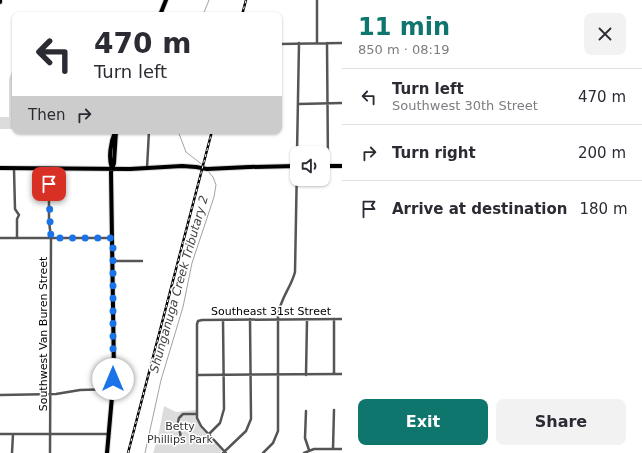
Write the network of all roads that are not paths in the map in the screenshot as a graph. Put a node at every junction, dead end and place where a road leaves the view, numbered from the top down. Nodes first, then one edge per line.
1 (166, 0) edge
2 (317, 0) edge
3 (161, 12) edge
4 (299, 43) junction
5 (317, 43) junction
6 (328, 43) junction
7 (342, 43) edge
8 (282, 44) edge
9 (328, 103) junction
10 (342, 103) edge
11 (298, 104) junction
12 (116, 134) edge
13 (149, 134) edge
14 (297, 146) edge
15 (326, 146) edge
16 (290, 165) edge
17 (330, 166) edge
18 (342, 166) edge
19 (0, 168) edge
20 (14, 168) junction
21 (49, 168) junction
22 (112, 168) junction
23 (147, 168) junction
24 (297, 186) edge
25 (0, 238) edge
26 (17, 238) junction
27 (51, 238) junction
28 (113, 238) junction
29 (113, 261) junction
30 (142, 261) dead end
31 (250, 319) junction
32 (278, 319) junction
33 (334, 319) junction
34 (342, 319) edge
35 (223, 320) junction
36 (307, 320) junction
37 (334, 374) junction
38 (342, 374) edge
39 (198, 375) junction
40 (224, 375) junction
41 (251, 375) junction
42 (279, 375) junction
43 (306, 375) junction
44 (113, 389) junction
45 (120, 390) dead end
46 (50, 394) junction
47 (0, 395) edge
48 (334, 410) dead end
49 (306, 411) dead end
50 (197, 414) junction
51 (0, 434) edge
52 (13, 434) junction
53 (50, 434) junction
54 (108, 434) junction
55 (209, 434) junction
56 (182, 438) dead end
57 (333, 449) junction
58 (342, 449) edge
59 (309, 450) junction
60 (225, 452) edge
61 (12, 453) edge
62 (50, 453) edge
63 (107, 453) edge
64 (263, 453) edge
65 (304, 453) edge

1 - 3 main road
2 - 5 street
4 - 5 street
4 - 8 street
4 - 11 street
5 - 6 street
6 - 7 street
6 - 9 street
9 - 10 street
9 - 11 street
9 - 15 street
11 - 14 street
12 - 22 main road
13 - 23 street
16 - 23 main road
17 - 18 main road
19 - 20 main road
20 - 21 main road
20 - 26 street
21 - 22 main road
21 - 27 street, Southwest Van Buren Street
22 - 23 main road
22 - 28 main road
24 - 32 street
25 - 26 street
26 - 27 street
27 - 28 street
27 - 46 street, Southwest Van Buren Street
28 - 29 main road
29 - 30 street
29 - 44 main road
31 - 32 street, Southeast 31st Street
31 - 35 street, Southeast 31st Street
31 - 41 street
32 - 36 street, Southeast 31st Street
32 - 42 street
33 - 34 street, Southeast 31st Street
33 - 36 street, Southeast 31st Street
33 - 37 street
35 - 39 street, Southeast 31st Street
35 - 40 street
36 - 43 street
37 - 38 street
37 - 43 street
39 - 40 street
39 - 50 street
40 - 41 street
40 - 55 street
41 - 42 street
41 - 60 street
42 - 43 street
42 - 64 street
44 - 45 street
44 - 46 street
44 - 54 main road
46 - 47 street
46 - 53 street, Southwest Van Buren Street
48 - 57 street
49 - 59 street
50 - 55 street
50 - 56 street
51 - 52 street
52 - 53 street
52 - 61 street
53 - 54 street
53 - 62 street, Southwest Van Buren Street
54 - 63 main road
55 - 60 street
57 - 58 street
57 - 59 street
59 - 65 street

